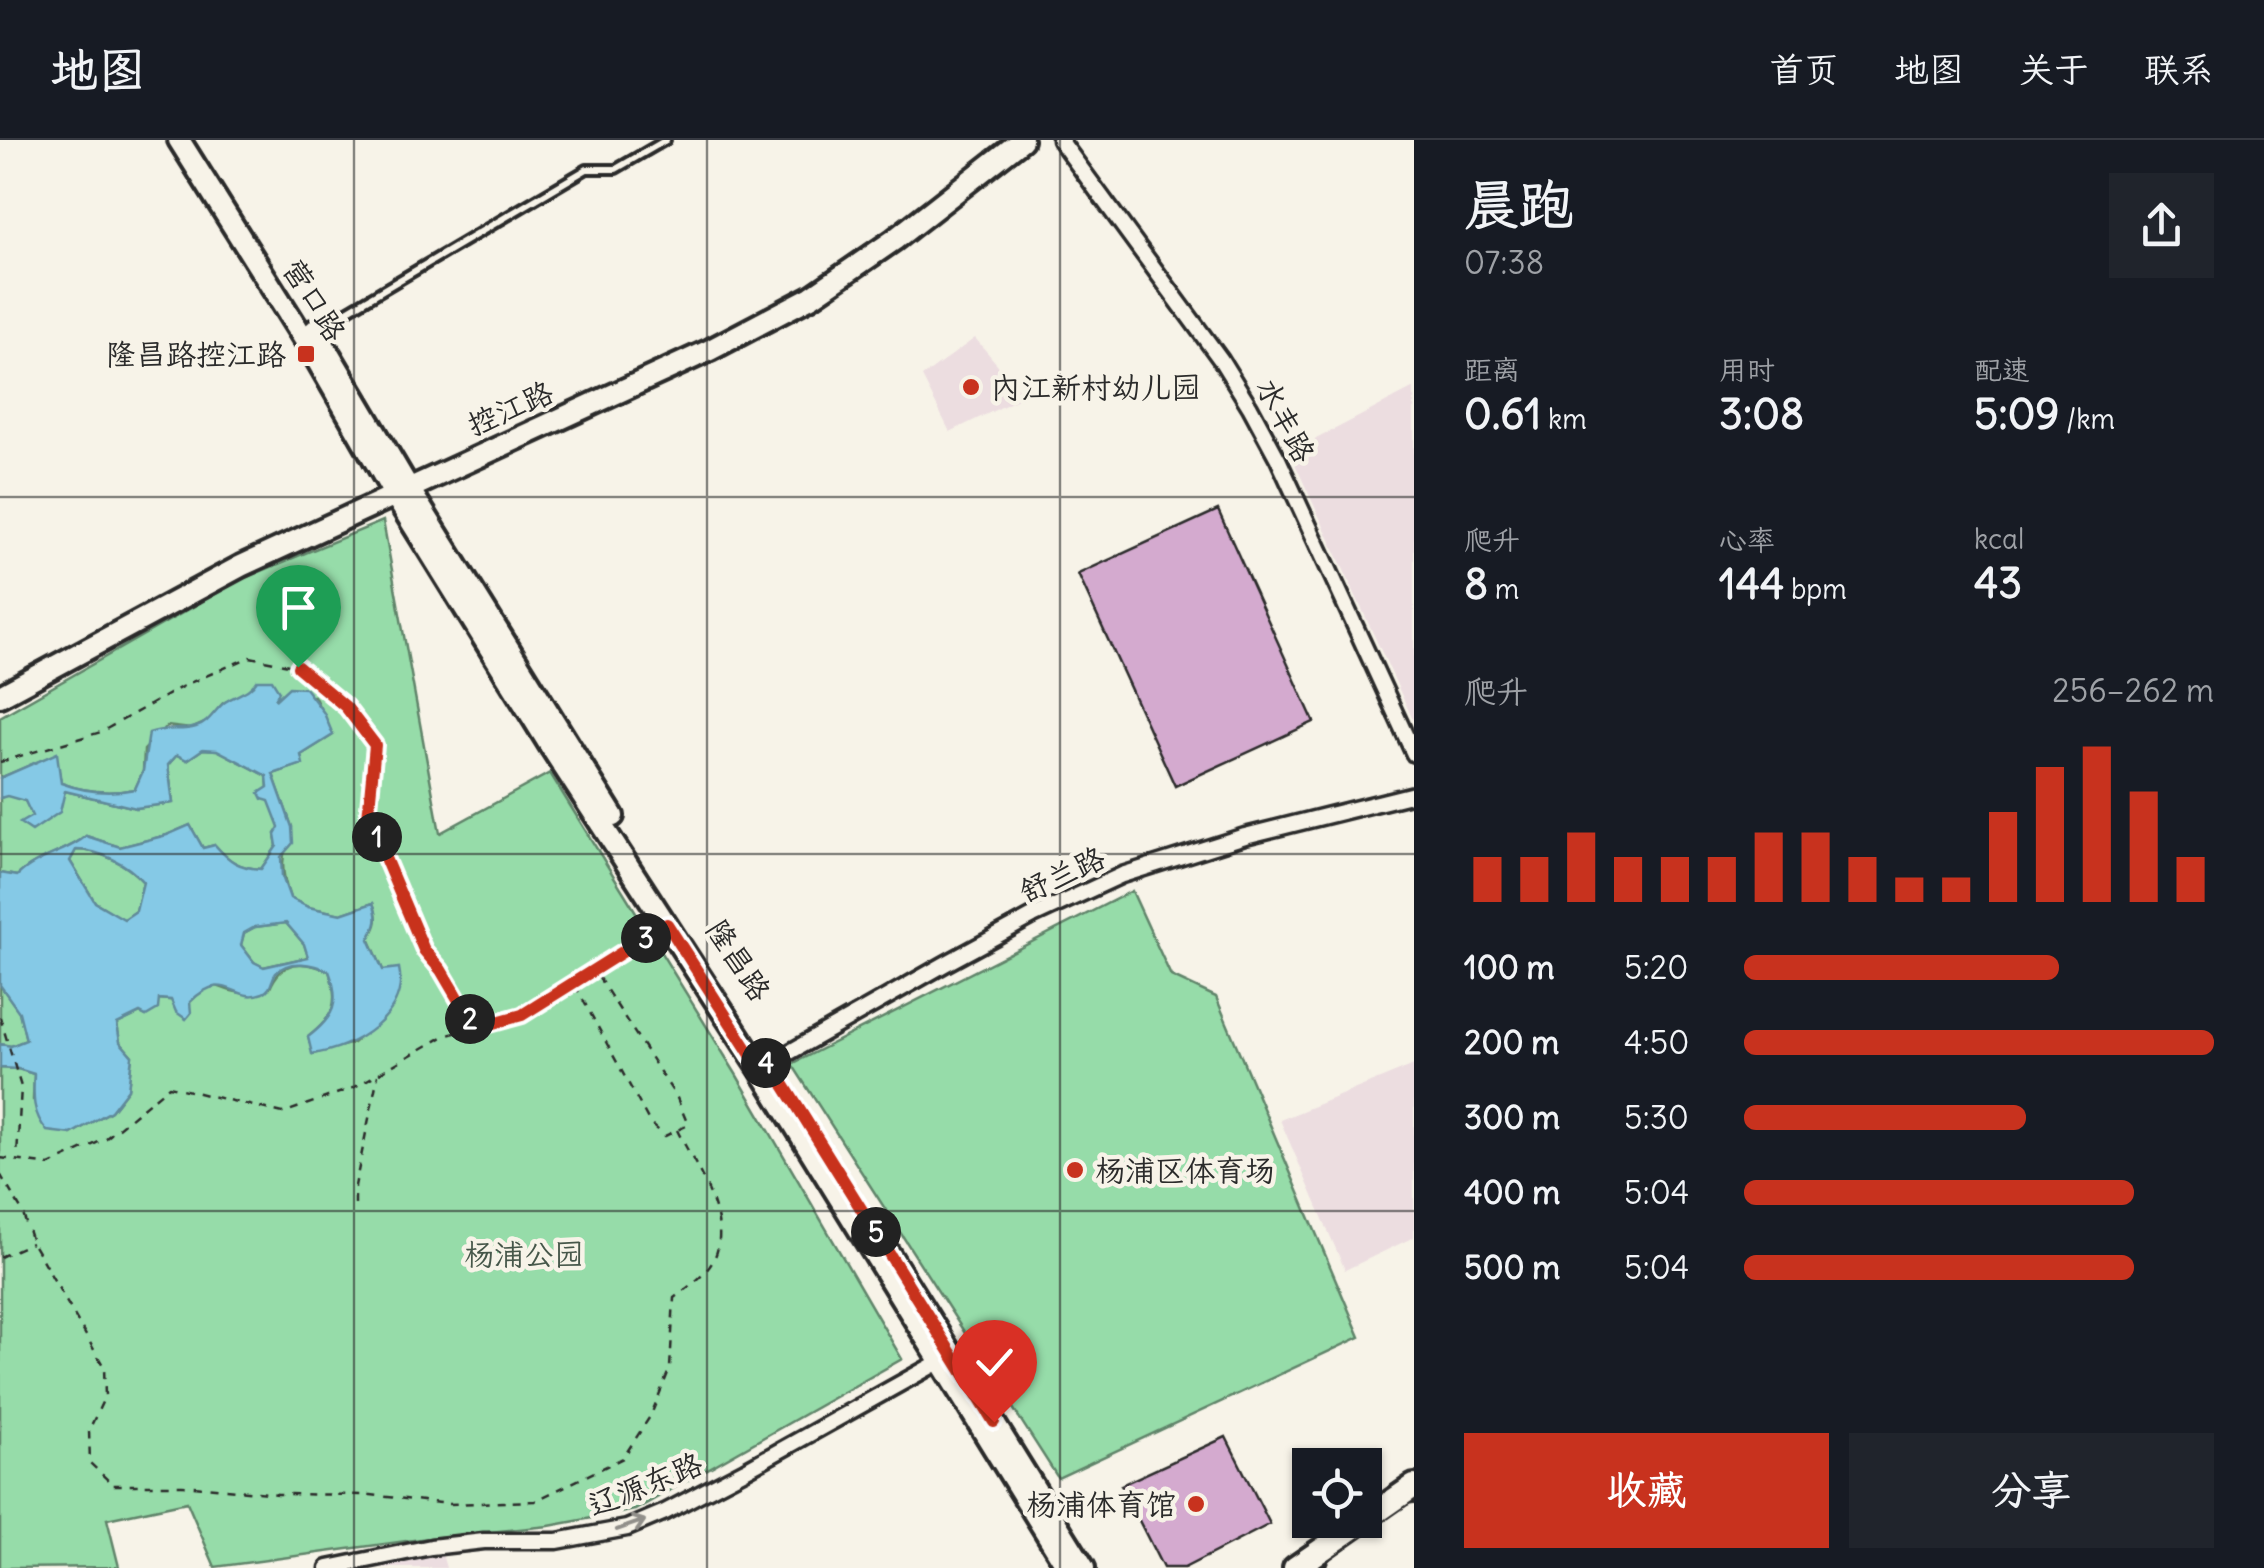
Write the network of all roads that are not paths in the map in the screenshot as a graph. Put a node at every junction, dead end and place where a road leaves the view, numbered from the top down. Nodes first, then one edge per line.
1 (179, 140) edge
2 (196, 140) edge
3 (666, 140) edge
4 (1022, 140) edge
5 (1060, 140) edge
6 (315, 330) junction
7 (401, 491) junction
8 (0, 696) edge
9 (1414, 754) edge
10 (1414, 794) edge
11 (764, 1065) junction
12 (946, 1358) junction
13 (1414, 1486) edge
14 (1382, 1508) edge
15 (1414, 1515) edge
16 (1339, 1538) edge
17 (1414, 1538) edge
18 (1414, 1558) edge
19 (328, 1568) edge
20 (1068, 1568) edge
21 (1084, 1568) edge
22 (1295, 1568) edge
23 (1338, 1568) edge
24 (1370, 1568) edge
25 (1400, 1568) edge

1 - 7 main road, 营口路
2 - 6 main road, 营口路
3 - 6 lane
4 - 7 main road, 控江路
5 - 9 street, 水丰路
6 - 7 main road, 营口路
7 - 8 main road, 控江路
7 - 11 main road, 隆昌路
7 - 11 main road, 隆昌路
10 - 11 street, 舒兰路
11 - 12 main road, 隆昌路
19 -> 12 street, 辽源东路
12 - 20 main road, 隆昌路
12 - 21 main road, 隆昌路
13 - 14 main road
15 - 23 main road
16 - 22 main road
17 - 24 main road
18 - 25 main road

